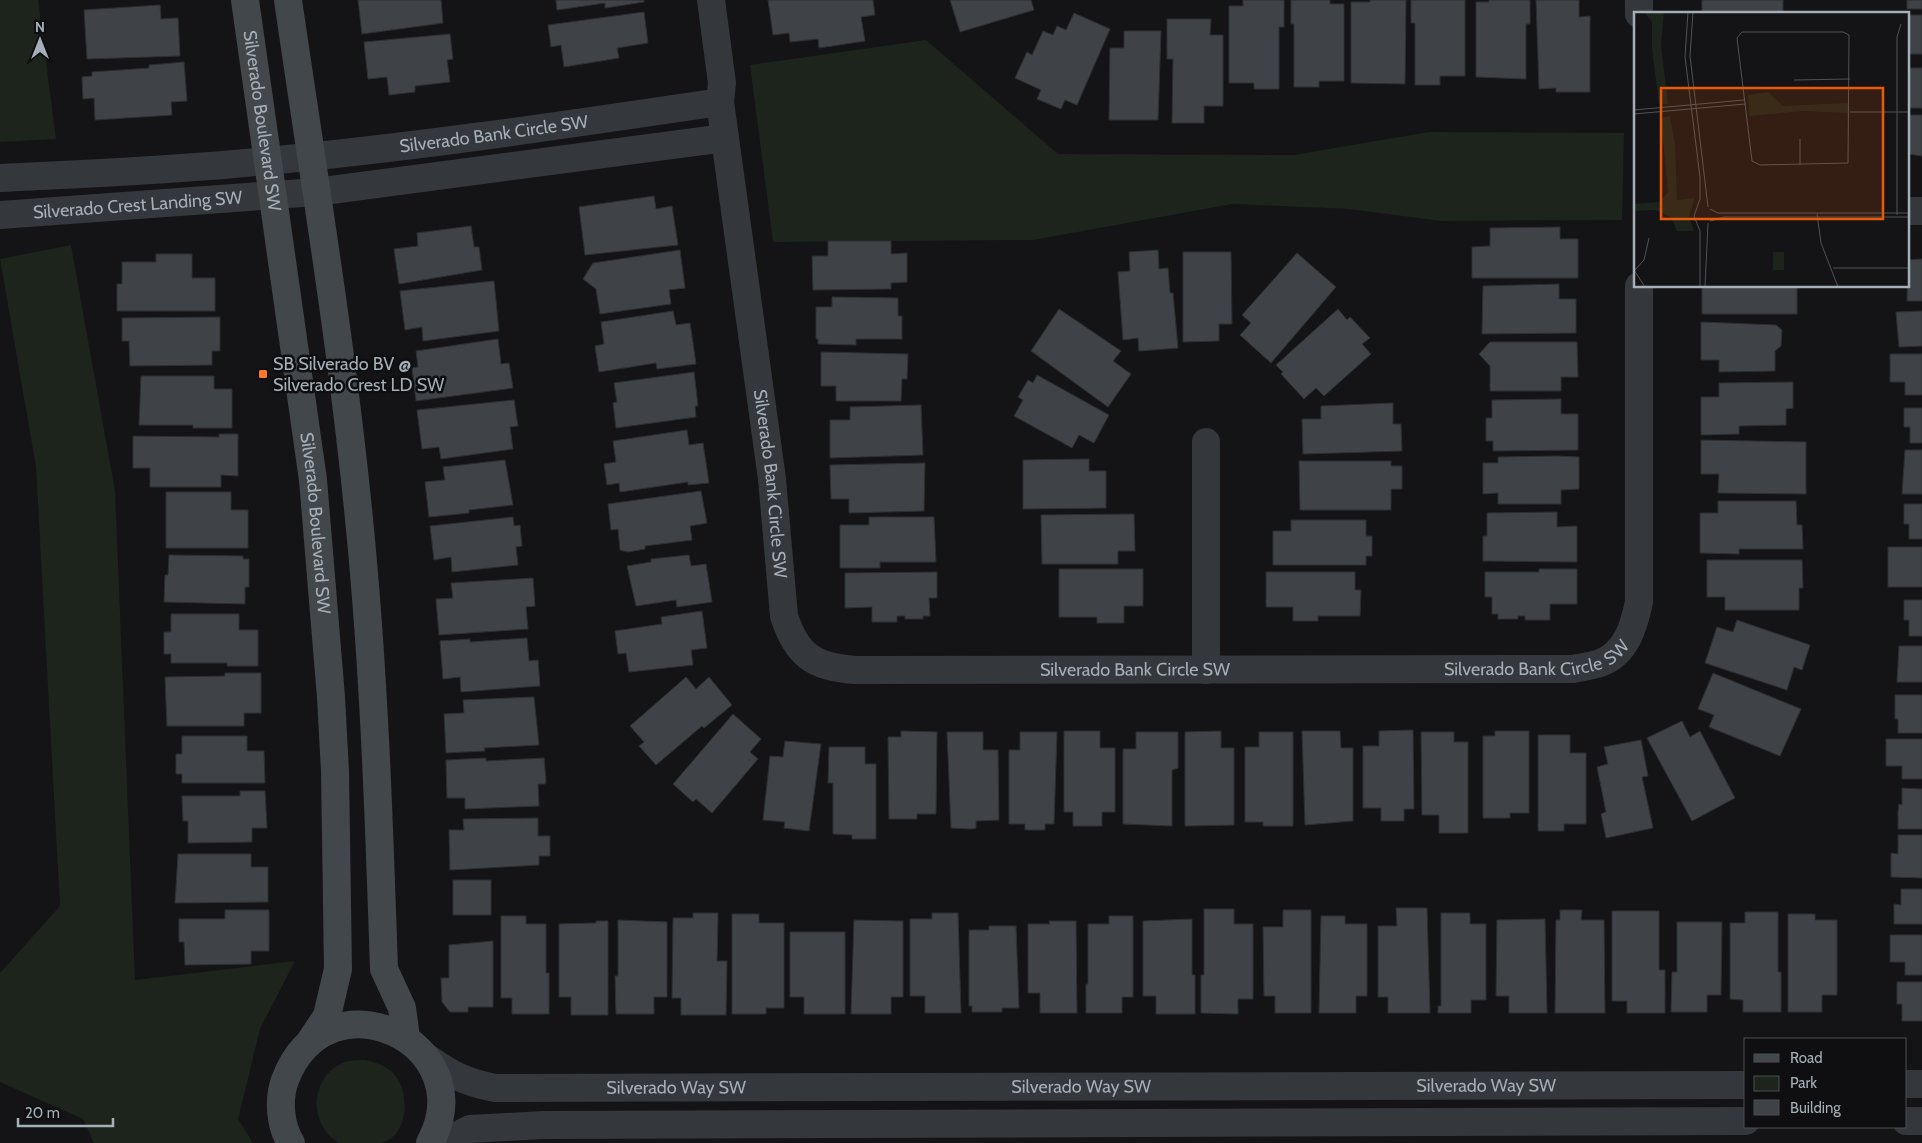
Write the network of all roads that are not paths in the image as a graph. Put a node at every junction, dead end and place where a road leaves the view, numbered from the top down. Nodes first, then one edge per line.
1 (245, 0) edge
2 (288, 0) edge
3 (711, 0) edge
4 (720, 102) junction
5 (725, 138) junction
6 (310, 156) junction
7 (268, 161) junction
8 (0, 178) edge
9 (316, 192) junction
10 (273, 196) junction
11 (0, 215) edge
12 (1639, 288) edge
13 (1206, 442) dead end
14 (1206, 670) junction
15 (308, 1043) junction
16 (415, 1047) junction
17 (1744, 1084) edge
18 (1907, 1084) edge
19 (1922, 1084) edge
20 (1352, 1085) junction
21 (1744, 1122) edge
22 (1907, 1122) edge
23 (1922, 1122) edge
24 (1353, 1132) edge
25 (291, 1143) edge
26 (430, 1143) edge
27 (442, 1143) edge

1 - 7 street, Silverado Boulevard SW
2 - 6 street
3 - 4 street, Silverado Bank Circle SW
4 - 5 street, Silverado Bank Circle SW
4 - 6 street, Silverado Bank Circle SW
5 - 9 street, Silverado Bank Circle SW
5 - 14 street, Silverado Bank Circle SW
6 - 7 street, Silverado Bank Circle SW
6 - 9 street
7 - 8 street, Silverado Crest Landing SW
7 - 10 street, Silverado Boulevard SW
9 - 10 street, Silverado Bank Circle SW
9 - 16 street
10 - 11 street, Silverado Crest Landing SW
10 - 15 street, Silverado Boulevard SW
12 - 14 street, Silverado Bank Circle SW
13 - 14 street
15 - 16 street
15 - 25 street
16 - 20 street, Silverado Way SW
16 - 26 street
17 - 20 street, Silverado Way SW
18 - 19 street
20 - 24 street
21 - 24 street, Silverado Way SW
22 - 23 street
24 - 27 street, Silverado Way SW

